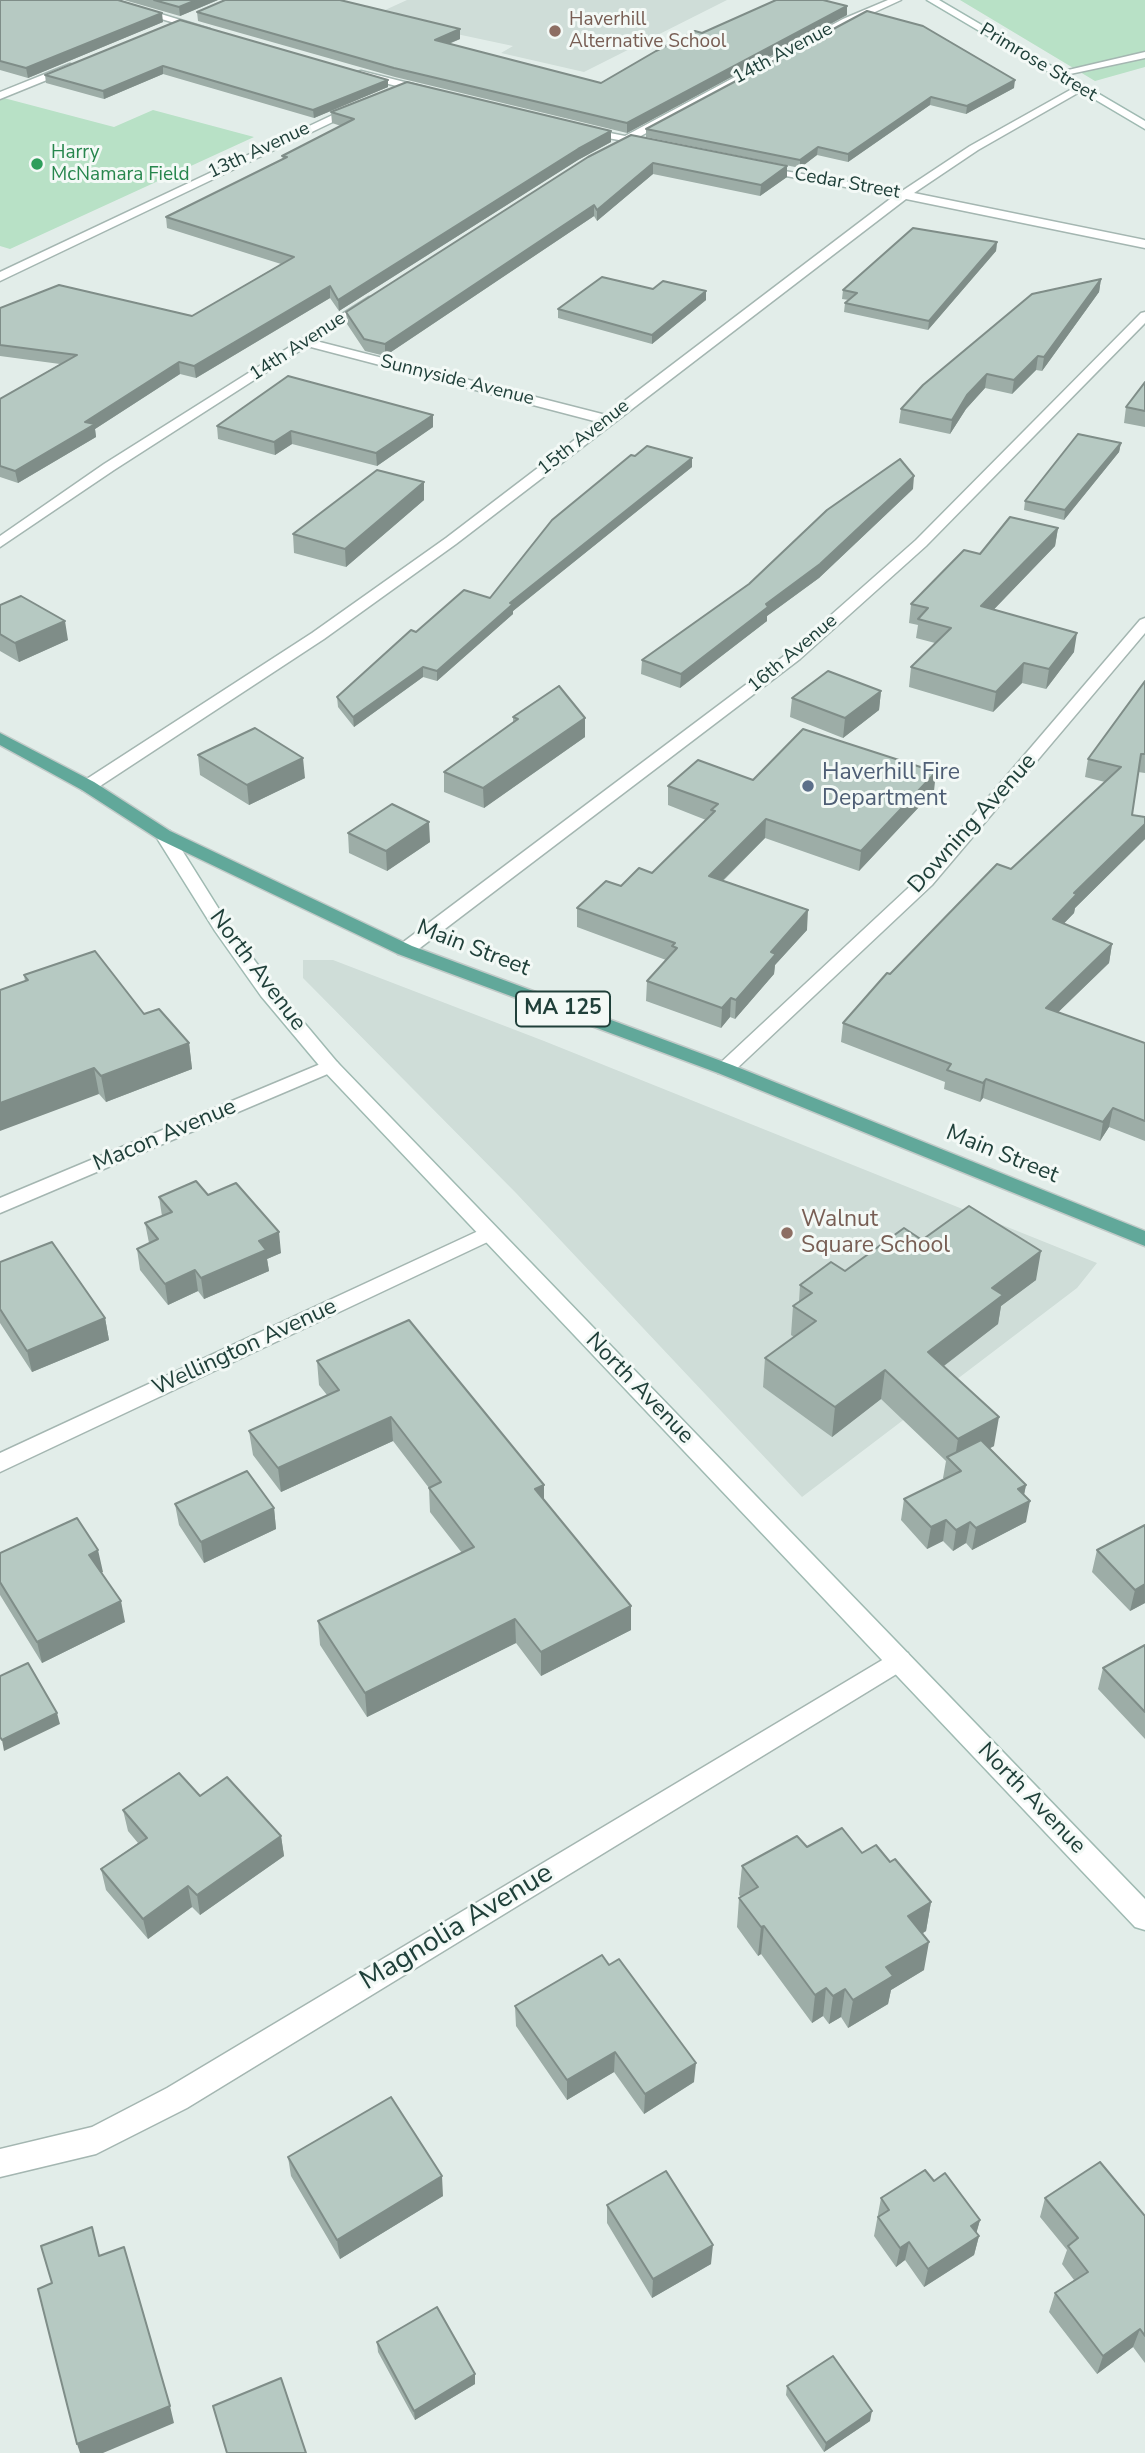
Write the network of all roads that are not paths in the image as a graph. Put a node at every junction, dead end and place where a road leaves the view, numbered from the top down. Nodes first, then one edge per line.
1 (104, 0) edge
2 (895, 0) edge
3 (932, 0) edge
4 (203, 13) edge
5 (180, 22) junction
6 (160, 30) edge
7 (217, 33) edge
8 (1145, 55) edge
9 (80, 63) edge
10 (352, 71) edge
11 (1056, 74) junction
12 (407, 86) junction
13 (1079, 88) junction
14 (0, 96) edge
15 (446, 96) edge
16 (1145, 125) edge
17 (578, 129) edge
18 (627, 140) junction
19 (666, 148) edge
20 (605, 152) edge
21 (744, 165) edge
22 (904, 195) junction
23 (1145, 244) edge
24 (0, 276) edge
25 (385, 291) edge
26 (1145, 316) edge
27 (305, 342) junction
28 (608, 419) junction
29 (0, 542) edge
30 (1145, 623) edge
31 (0, 738) edge
32 (88, 786) junction
33 (164, 835) junction
34 (405, 950) junction
35 (330, 1066) junction
36 (725, 1069) junction
37 (0, 1206) edge
38 (489, 1234) junction
39 (1145, 1240) edge
40 (0, 1463) edge
41 (899, 1660) junction
42 (1145, 1918) edge
43 (0, 2163) edge

1 - 5 street
2 - 18 street, 14th Avenue
3 - 11 street, Primrose Street
4 - 5 street
5 - 6 street
5 - 7 street
8 - 11 street
9 - 14 street
10 - 12 street
11 - 13 street, Primrose Street
12 - 15 street
12 - 24 street, 13th Avenue
13 - 16 street, Primrose Street
13 - 22 street, 15th Avenue
17 - 18 street
18 - 19 street
18 - 20 street, 14th Avenue
21 - 22 street, Cedar Street
22 - 23 street, Cedar Street
22 - 28 street, 15th Avenue
25 - 27 street, 14th Avenue
26 - 34 street, 16th Avenue
27 - 28 street, Sunnyside Avenue
27 - 29 street, 14th Avenue
28 - 32 street, 15th Avenue
30 - 36 street, Downing Avenue
31 - 32 main road, Main Street / MA 125
32 - 33 main road, Main Street / MA 125
33 - 34 main road, Main Street / MA 125
33 - 35 street, North Avenue
34 - 36 main road, Main Street / MA 125
35 - 37 street, Macon Avenue
35 - 38 street, North Avenue
36 - 39 main road, Main Street / MA 125
38 - 40 street, Wellington Avenue
38 - 41 street, North Avenue
41 - 42 street, North Avenue
41 - 43 street, Magnolia Avenue

